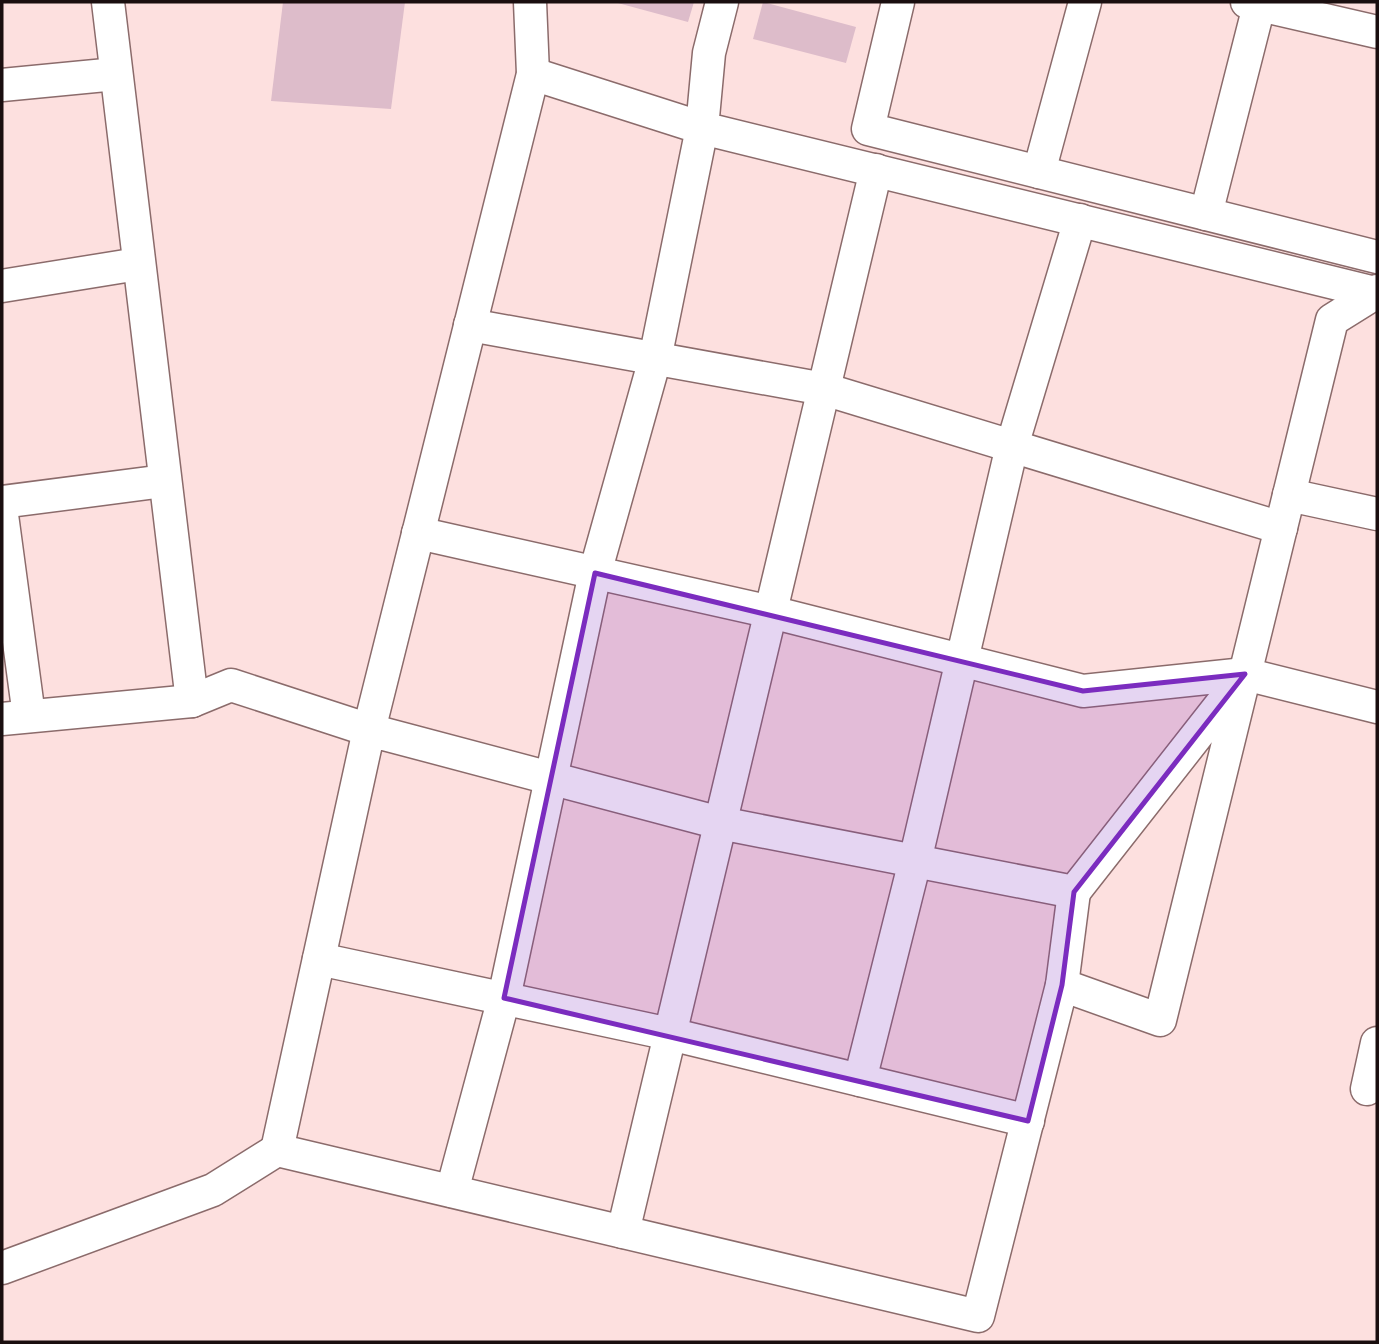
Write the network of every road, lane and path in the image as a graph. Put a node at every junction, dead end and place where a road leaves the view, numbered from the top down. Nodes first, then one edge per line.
1 (108, 2) edge
2 (530, 2) edge
3 (722, 2) edge
4 (898, 2) edge
5 (1085, 2) edge
6 (1256, 3) edge
7 (1377, 32) edge
8 (116, 74) junction
9 (533, 74) junction
10 (2, 85) edge
11 (702, 128) junction
12 (876, 170) junction
13 (1039, 172) junction
14 (1206, 214) junction
15 (1080, 220) junction
16 (1377, 257) edge
17 (138, 264) junction
18 (2, 286) edge
19 (1376, 292) edge
20 (470, 325) junction
21 (656, 359) junction
22 (824, 389) junction
23 (1012, 446) junction
24 (164, 481) junction
25 (1289, 495) junction
26 (2, 502) edge
27 (1377, 514) edge
28 (2, 515) edge
29 (1281, 528) junction
30 (418, 533) junction
31 (595, 573) junction
32 (771, 612) junction
33 (962, 660) junction
34 (1245, 674) junction
35 (191, 701) junction
36 (1377, 707) edge
37 (16, 717) edge
38 (369, 730) junction
39 (552, 778) junction
40 (720, 823) junction
41 (915, 861) junction
42 (1074, 892) junction
43 (319, 959) junction
44 (1062, 985) junction
45 (504, 998) junction
46 (670, 1034) junction
47 (1377, 1044) edge
48 (860, 1080) junction
49 (1367, 1089) dead end
50 (1028, 1121) junction
51 (277, 1150) junction
52 (452, 1191) junction
53 (624, 1232) junction
54 (2, 1268) edge

1 - 8 street
2 - 9 street
3 - 11 street
4 - 13 street
5 - 13 street
6 - 7 street
6 - 14 street
8 - 10 street
8 - 17 street
9 - 11 street
9 - 20 street
11 - 12 street
11 - 21 street
12 - 15 street
12 - 22 street
13 - 14 street
14 - 16 street
15 - 19 street
15 - 23 street
17 - 18 street
17 - 24 street
19 - 25 street
20 - 21 street
20 - 30 street
21 - 22 street
21 - 31 street
22 - 23 street
22 - 32 street
23 - 29 street
23 - 33 street
24 - 26 street
24 - 35 street
25 - 27 street
25 - 29 street
28 - 37 street
29 - 34 street
30 - 31 street
30 - 38 street
31 - 32 street
31 - 39 street
32 - 33 street
32 - 40 street
33 - 34 street
33 - 41 street
34 - 36 street
34 - 42 street
34 - 44 street
35 - 37 street
35 - 38 street
38 - 39 street
38 - 43 street
39 - 40 street
39 - 45 street
40 - 41 street
40 - 46 street
41 - 42 street
41 - 48 street
42 - 44 street
43 - 45 street
43 - 51 street
44 - 50 street
45 - 46 street
45 - 52 street
46 - 48 street
46 - 53 street
47 - 49 street
48 - 50 street
50 - 53 street
51 - 52 street
51 - 54 street
52 - 53 street

